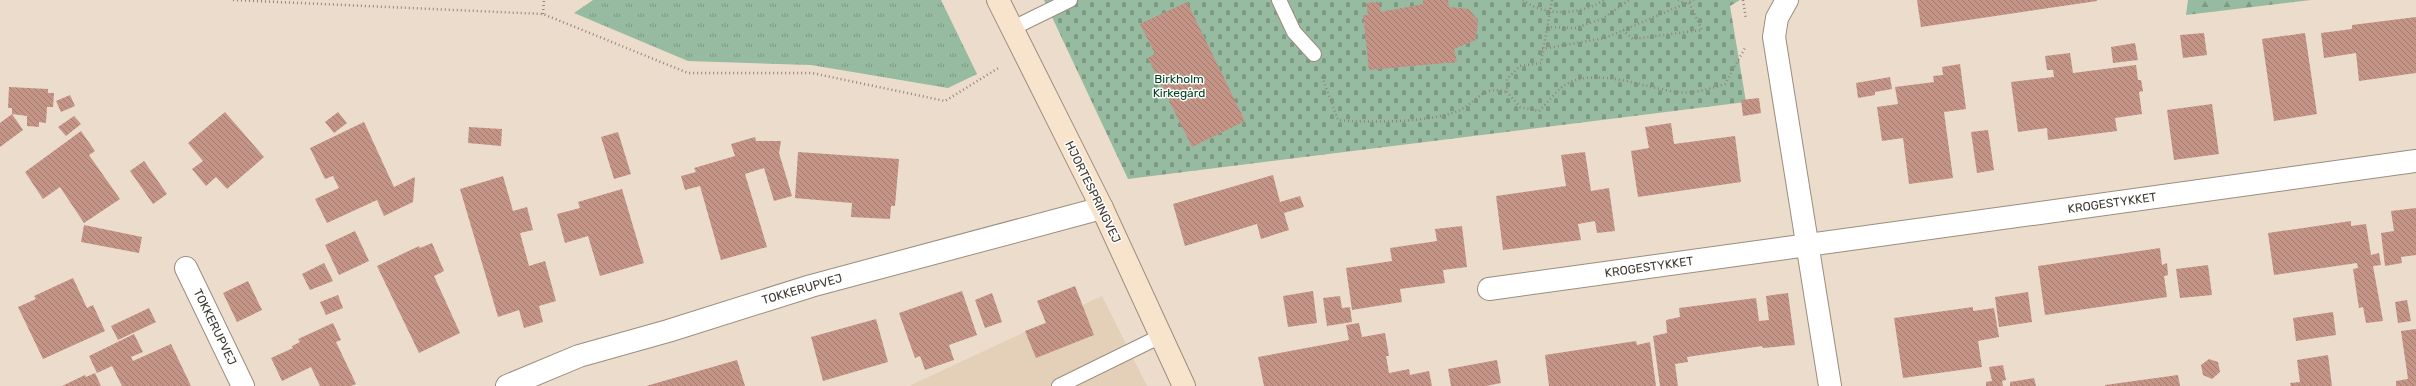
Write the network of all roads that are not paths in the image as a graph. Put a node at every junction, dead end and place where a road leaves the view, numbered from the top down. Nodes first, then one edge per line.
1 (998, 0) edge
2 (1070, 0) edge
3 (1279, 0) edge
4 (1787, 0) edge
5 (1012, 28) junction
6 (1314, 54) road end
7 (2416, 161) edge
8 (1102, 208) junction
9 (1809, 244) junction
10 (186, 268) dead end
11 (1489, 289) dead end
12 (1161, 336) junction
13 (243, 386) edge
14 (507, 386) edge
15 (1059, 386) edge
16 (1184, 386) edge
17 (1830, 386) edge

1 - 5 street, HJORTESPRINGVEJ
2 - 5 lane
3 - 6 lane
4 - 9 street
5 - 8 street, HJORTESPRINGVEJ
7 - 9 street, KROGESTYKKET
8 - 12 street, HJORTESPRINGVEJ
8 - 14 street, TOKKERUPVEJ
9 - 11 street, KROGESTYKKET
9 - 17 street
10 - 13 street, TOKKERUPVEJ
12 - 15 lane
12 - 16 street, HJORTESPRINGVEJ

